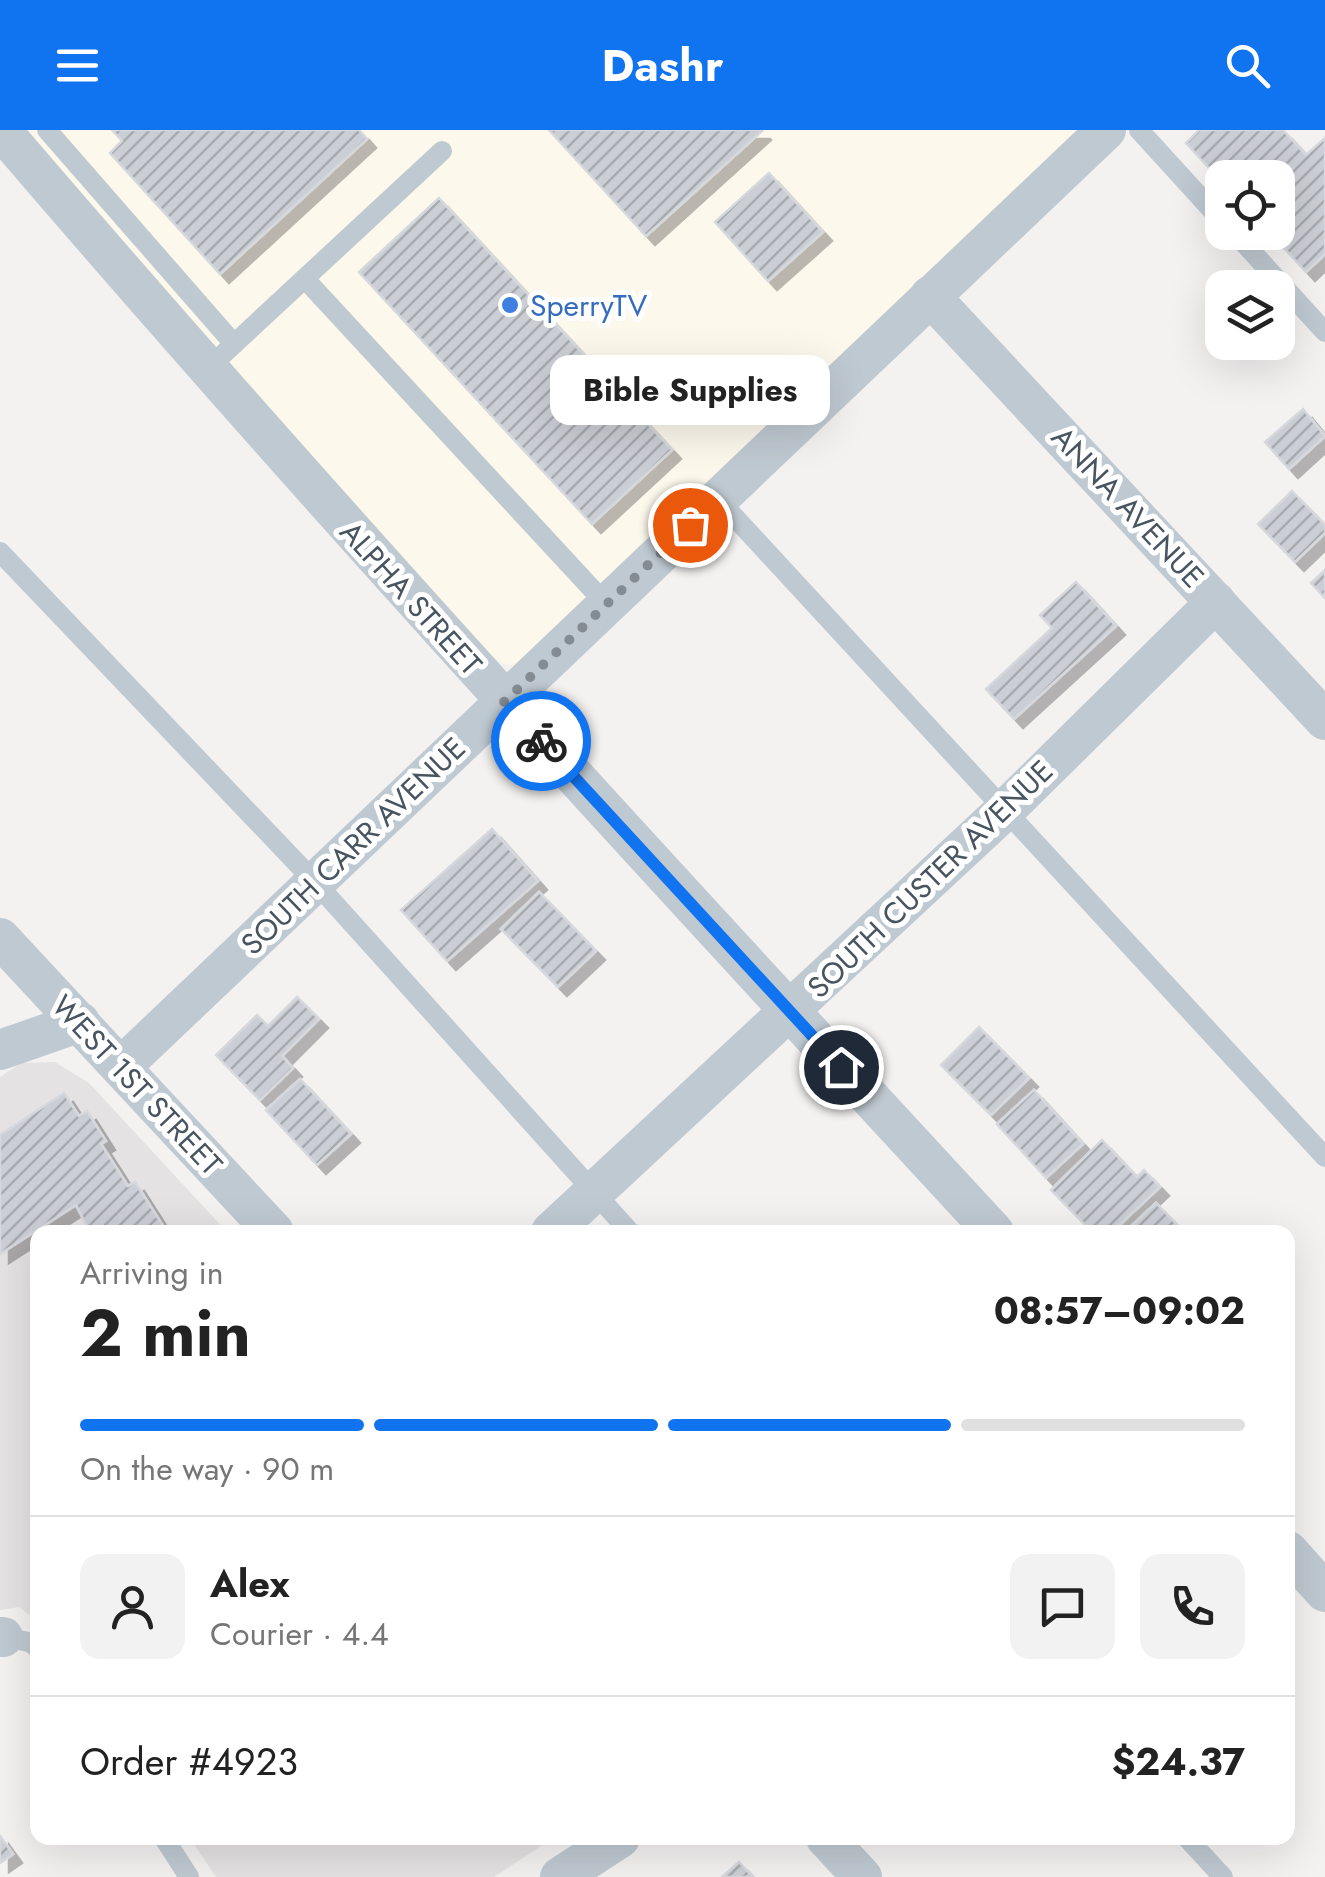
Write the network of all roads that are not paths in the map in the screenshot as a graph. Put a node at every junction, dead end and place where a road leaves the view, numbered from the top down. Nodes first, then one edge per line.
1 (1, 130) edge
2 (47, 130) edge
3 (1106, 130) edge
4 (1139, 130) edge
5 (442, 150) dead end
6 (1205, 202) edge
7 (1250, 250) edge
8 (304, 278) junction
9 (930, 296) junction
10 (1325, 332) edge
11 (220, 357) junction
12 (717, 498) junction
13 (0, 552) edge
14 (1216, 602) junction
15 (606, 604) junction
16 (504, 702) junction
17 (1325, 720) edge
18 (1005, 810) junction
19 (315, 882) junction
20 (0, 938) edge
21 (790, 1012) junction
22 (80, 1022) junction
23 (0, 1050) edge
24 (122, 1066) junction
25 (1325, 1157) edge
26 (592, 1192) junction
27 (268, 1225) edge
28 (558, 1225) edge
29 (623, 1225) edge
30 (988, 1225) edge
31 (1295, 1559) edge
32 (1325, 1592) edge
33 (168, 1845) edge
34 (609, 1845) edge
35 (832, 1845) edge
36 (1193, 1845) edge
37 (189, 1877) edge
38 (560, 1877) edge
39 (862, 1877) edge
40 (1223, 1877) edge

1 - 11 street, ALPHA STREET
2 - 11 lane
3 - 9 street, SOUTH CARR AVENUE
4 - 6 lane
5 - 8 lane
7 - 10 lane
8 - 11 lane
8 - 15 lane
9 - 12 street, SOUTH CARR AVENUE
9 - 14 street, ANNA AVENUE
11 - 16 street, ALPHA STREET
12 - 15 street, SOUTH CARR AVENUE
12 - 18 lane
13 - 19 lane
14 - 17 street, ANNA AVENUE
14 - 18 street, SOUTH CUSTER AVENUE
15 - 16 street, SOUTH CARR AVENUE
16 - 19 street, SOUTH CARR AVENUE
16 - 21 street, ALPHA STREET
18 - 21 street, SOUTH CUSTER AVENUE
18 - 25 lane
19 - 24 street, SOUTH CARR AVENUE
19 - 26 lane
20 - 22 street, WEST 1ST STREET
21 - 26 street, SOUTH CUSTER AVENUE
21 - 30 street, ALPHA STREET
22 - 23 street
22 - 24 street, WEST 1ST STREET
24 - 27 street, WEST 1ST STREET
26 - 28 street, SOUTH CUSTER AVENUE
26 - 29 lane
31 - 32 street
33 - 37 lane
34 - 38 street
35 - 39 street
36 - 40 lane

